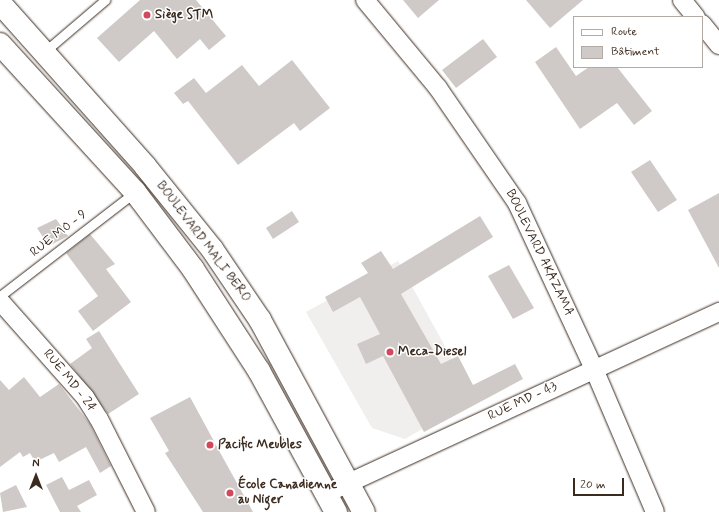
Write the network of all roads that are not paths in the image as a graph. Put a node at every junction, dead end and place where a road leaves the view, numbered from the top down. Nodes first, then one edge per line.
1 (105, 0) edge
2 (365, 0) edge
3 (682, 0) edge
4 (0, 3) edge
5 (695, 16) edge
6 (703, 25) edge
7 (0, 44) edge
8 (719, 45) edge
9 (43, 53) junction
10 (135, 192) junction
11 (0, 296) edge
12 (0, 302) edge
13 (719, 312) edge
14 (594, 369) junction
15 (350, 481) junction
16 (331, 503) edge
17 (140, 510) edge
18 (364, 512) edge
19 (655, 512) edge

1 - 9 lane
2 - 14 street, BOULEVARD AKAZAMA
3 - 5 street
4 - 9 main road, BOULEVARD MALI BERO
6 - 8 street
7 - 10 main road, BOULEVARD MALI BERO
9 - 15 main road, BOULEVARD MALI BERO
10 - 11 lane, RUE MO - 9
10 - 16 main road, BOULEVARD MALI BERO
12 - 17 street, RUE MD - 24
13 - 14 street, RUE MD - 43
14 - 15 street, RUE MD - 43
14 - 19 street, BOULEVARD AKAZAMA
15 - 16 street, RUE MD - 43
15 - 18 main road, BOULEVARD MALI BERO

